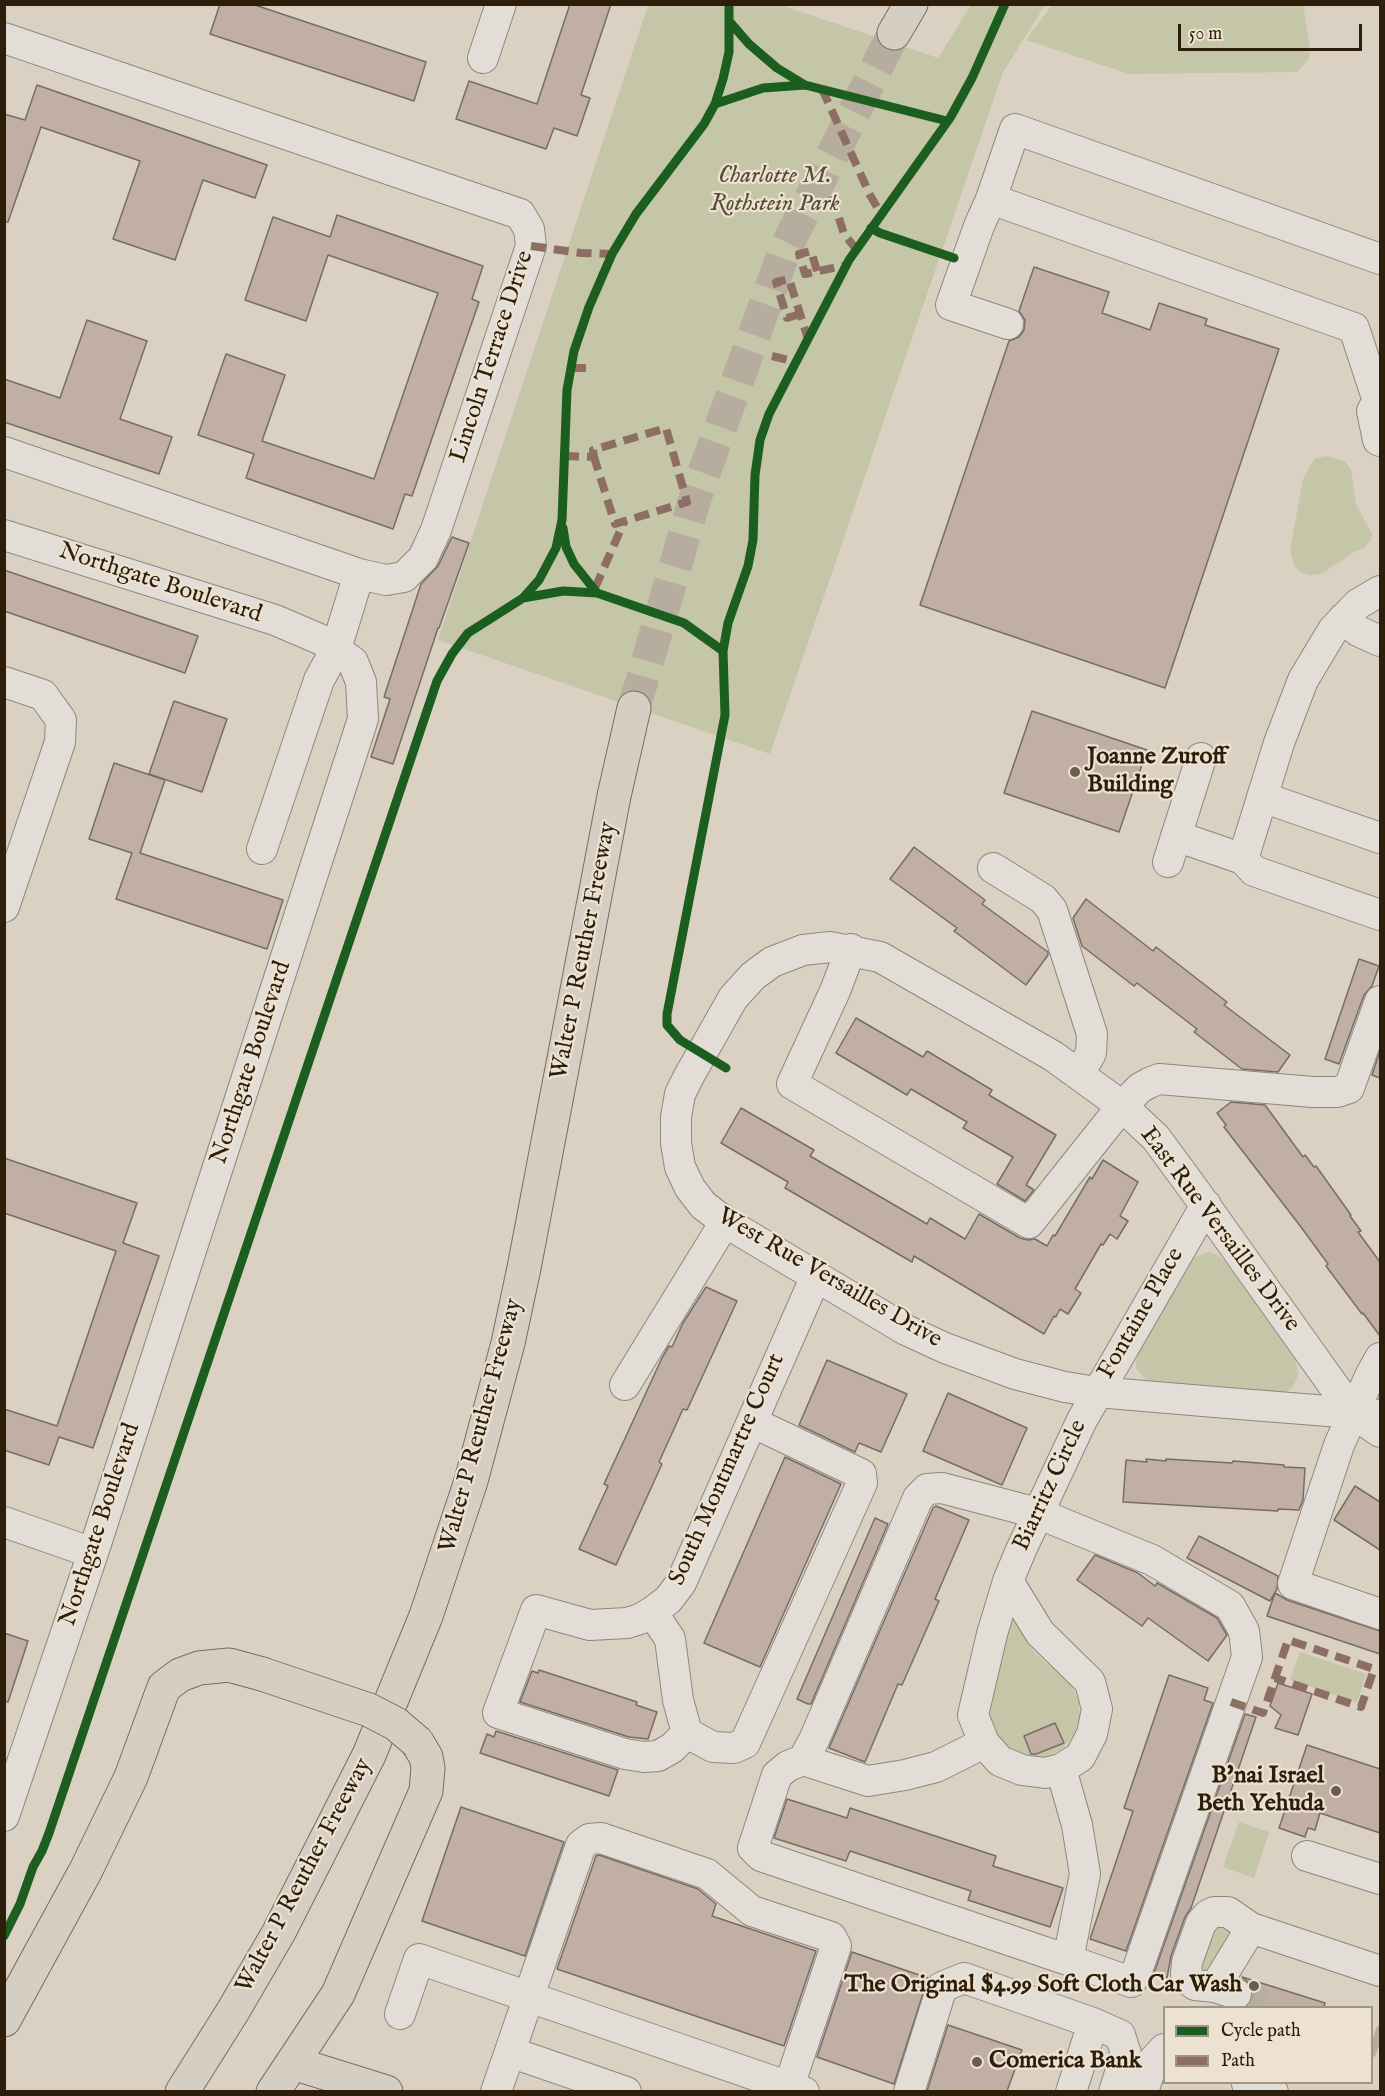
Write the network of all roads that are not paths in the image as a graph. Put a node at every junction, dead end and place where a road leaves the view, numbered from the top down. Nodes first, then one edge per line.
1 (501, 4) edge
2 (911, 4) edge
3 (894, 33) tunnel mouth
4 (4, 38) edge
5 (483, 58) dead end
6 (990, 199) junction
7 (1380, 259) edge
8 (1008, 324) dead end
9 (1379, 396) edge
10 (1380, 441) edge
11 (4, 452) edge
12 (4, 535) edge
13 (359, 574) junction
14 (1380, 591) edge
15 (1343, 619) junction
16 (1380, 641) edge
17 (336, 649) junction
18 (4, 682) edge
19 (634, 708) tunnel mouth
20 (1201, 758) dead end
21 (1262, 797) junction
22 (1380, 838) edge
23 (262, 849) dead end
24 (1243, 858) junction
25 (993, 868) dead end
26 (4, 907) edge
27 (1380, 915) edge
28 (851, 950) junction
29 (1380, 1001) edge
30 (711, 1035) joint
31 (1079, 1074) junction
32 (1122, 1106) junction
33 (1206, 1205) junction
34 (725, 1222) junction
35 (816, 1276) junction
36 (1380, 1358) edge
37 (625, 1385) dead end
38 (1097, 1392) junction
39 (1367, 1414) edge
40 (752, 1422) junction
41 (1380, 1432) edge
42 (1037, 1513) junction
43 (4, 1522) edge
44 (93, 1553) junction
45 (1008, 1581) junction
46 (652, 1612) junction
47 (1380, 1614) edge
48 (687, 1733) junction
49 (984, 1743) junction
50 (803, 1760) junction
51 (1061, 1769) junction
52 (4, 1816) edge
53 (1307, 1856) dead end
54 (1380, 1879) edge
55 (1251, 1928) junction
56 (1068, 1960) junction
57 (1380, 1971) edge
58 (16, 1974) edge
59 (529, 1997) junction
60 (400, 2014) dead end
61 (4, 2020) edge
62 (1093, 2023) junction
63 (1163, 2050) edge
64 (510, 2052) junction
65 (293, 2063) junction
66 (793, 2090) edge
67 (182, 2091) edge
68 (273, 2091) edge
69 (386, 2091) edge
70 (496, 2091) edge
71 (626, 2091) edge
72 (909, 2091) edge
73 (1071, 2091) edge
74 (1114, 2091) edge
75 (1143, 2091) edge

1 - 5 street
2 - 3 main road
4 - 13 street, Lincoln Terrace Drive
6 - 7 street
6 - 8 street
6 - 9 street
9 - 10 street
11 - 13 street, Lincoln Terrace Drive
12 - 17 street, Northgate Boulevard
13 - 17 street
14 - 15 street
15 - 16 street
15 - 21 street
17 - 23 street
17 - 44 street, Northgate Boulevard
18 - 26 street
19 - 67 main road, Walter P Reuther Freeway
20 - 24 street
21 - 22 street
21 - 24 street
24 - 27 street
25 - 31 street
28 - 30 street, East Rue Versailles Drive
28 - 31 street, East Rue Versailles Drive
28 - 32 street
29 - 32 street
30 - 34 street, West Rue Versailles Drive
31 - 32 street, East Rue Versailles Drive
32 - 33 street, East Rue Versailles Drive
33 - 38 street, Fontaine Place
33 - 39 street, East Rue Versailles Drive
34 - 35 street, West Rue Versailles Drive
34 - 37 street
35 - 38 street, West Rue Versailles Drive
35 - 40 street, South Montmartre Court
36 - 39 street
38 - 39 street, West Rue Versailles Drive
38 - 42 street, Biarritz Circle
39 - 41 street
39 - 47 street
40 - 46 street, South Montmartre Court
40 - 48 street
42 - 45 street, Biarritz Circle
42 - 50 street
42 - 56 street
43 - 44 street
44 - 52 street, Northgate Boulevard
45 - 49 street, Biarritz Circle
45 - 51 street, Biarritz Circle
46 - 48 street
46 - 48 street, South Montmartre Court
49 - 50 street
49 - 51 street, Biarritz Circle
50 - 56 street
51 - 56 street
53 - 54 street
55 - 55 street
55 - 57 street
58 - 61 main road
58 - 65 main road, bridge
59 - 60 street
59 - 64 street
59 - 66 street
59 - 66 street
62 - 72 street
62 - 73 street
62 - 74 street
63 - 75 street
64 - 70 street
64 - 71 street
65 - 68 main road
65 - 69 main road

